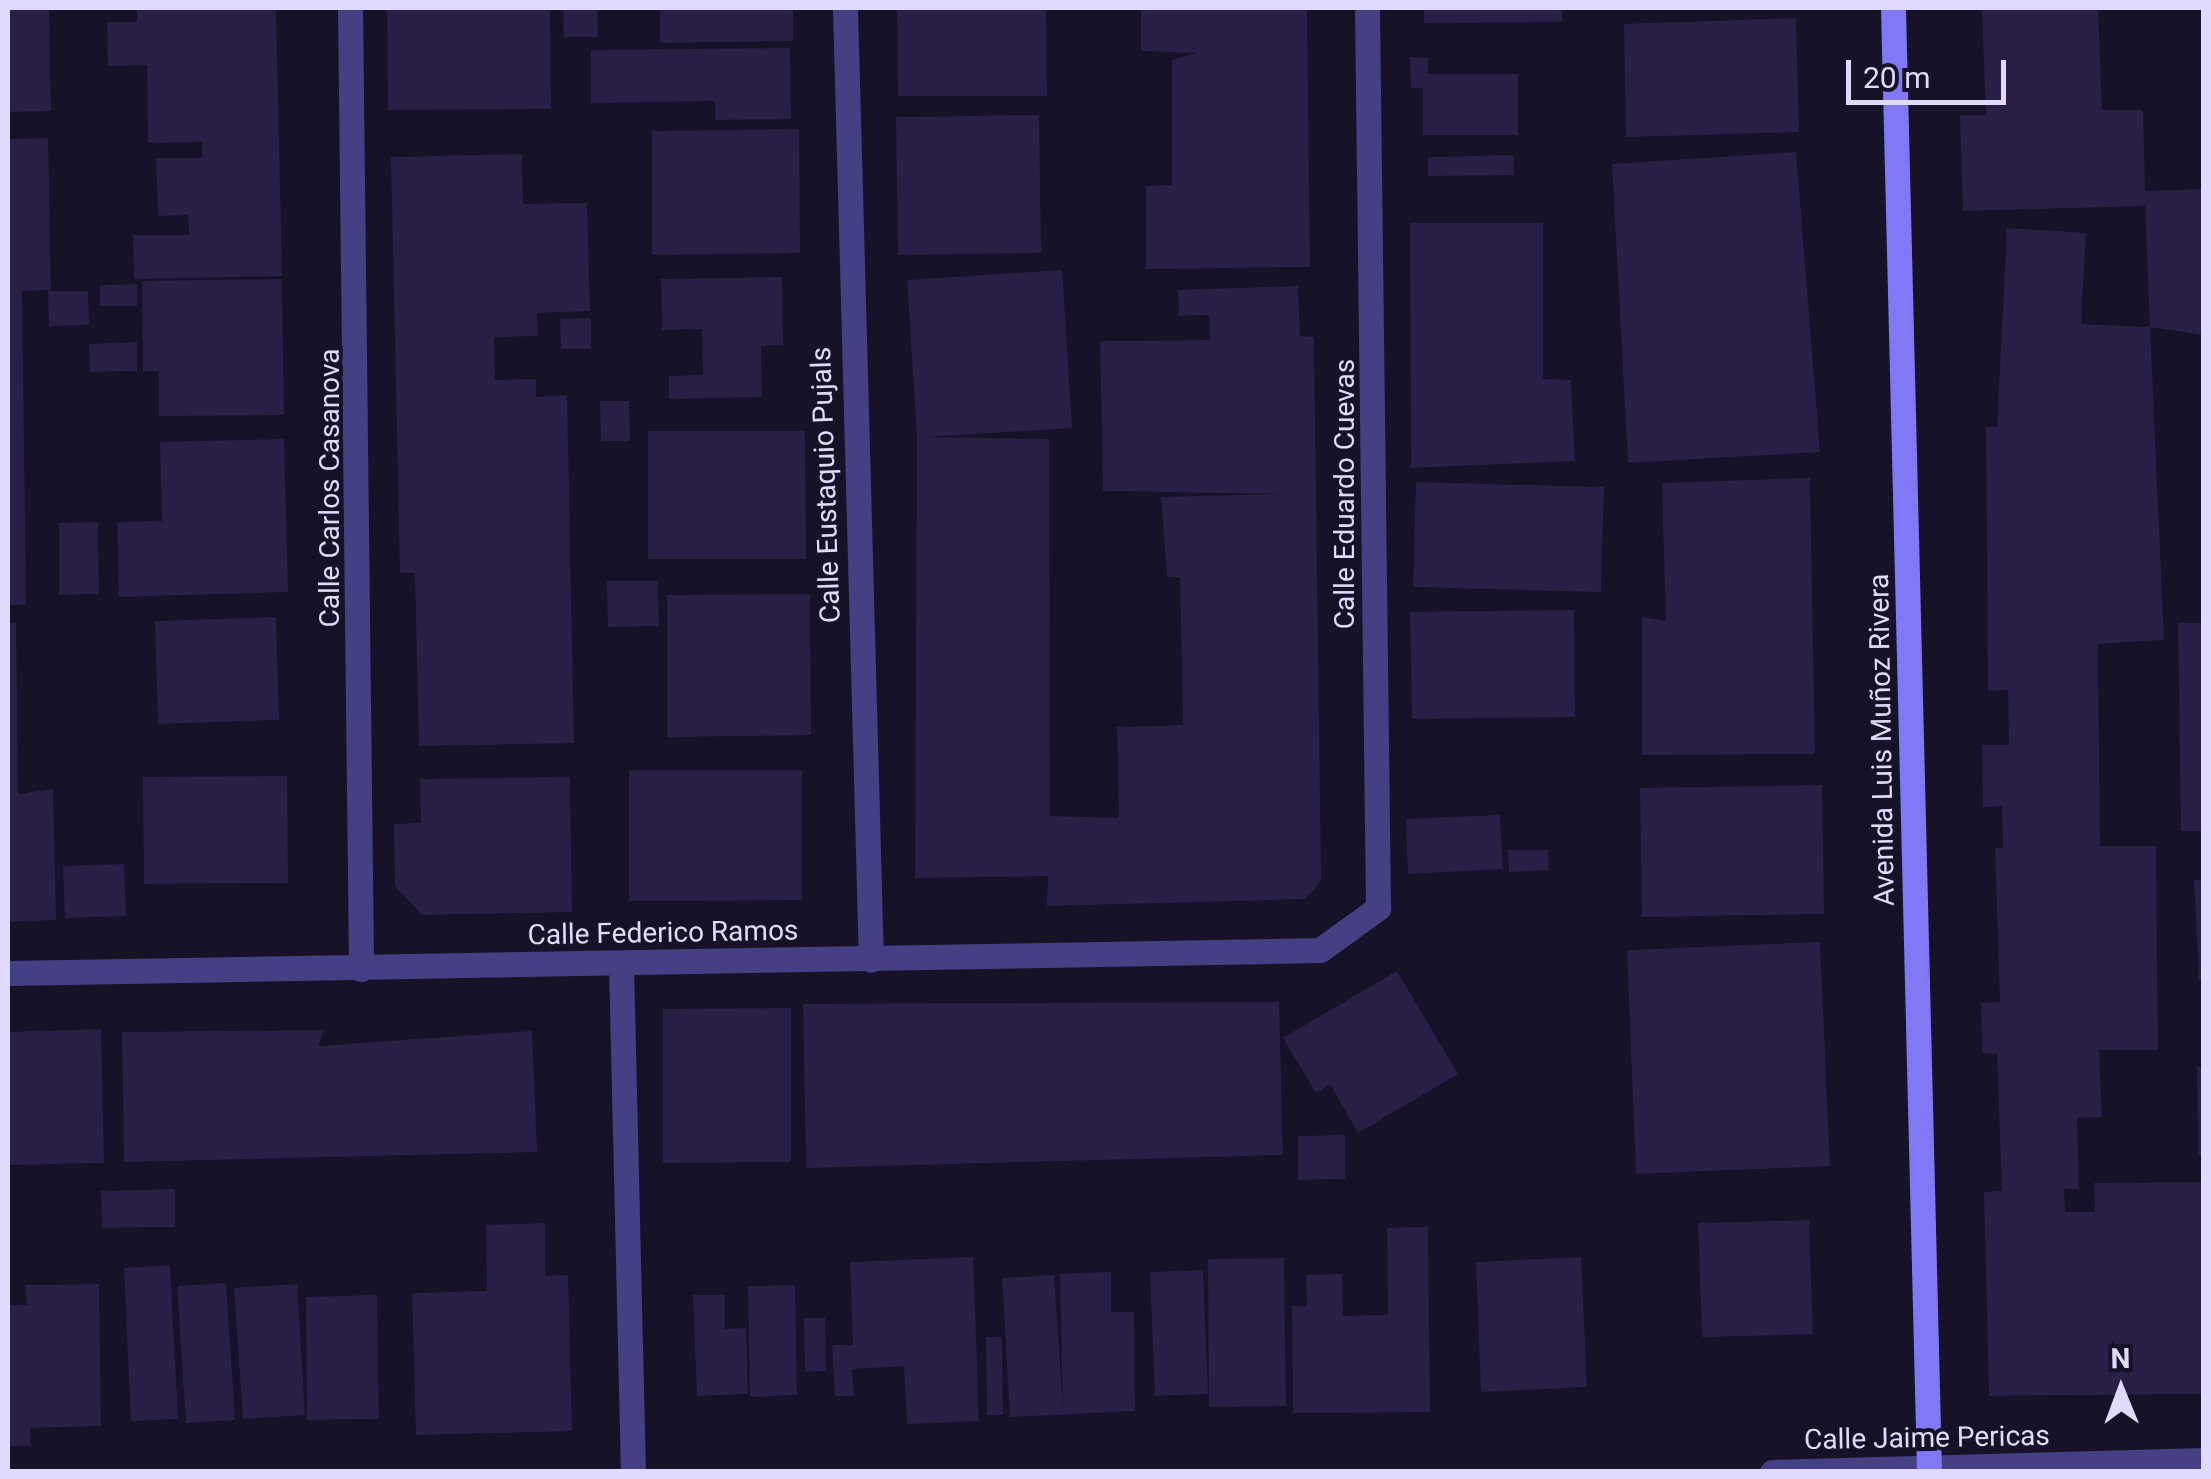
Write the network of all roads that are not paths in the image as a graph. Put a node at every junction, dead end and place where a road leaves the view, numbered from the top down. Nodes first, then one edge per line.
1 (350, 8) edge
2 (845, 8) edge
3 (1366, 8) edge
4 (1893, 8) edge
5 (1320, 950) joint
6 (871, 960) junction
7 (621, 964) junction
8 (361, 968) junction
9 (8, 973) edge
10 (2204, 1460) edge
11 (1928, 1470) edge
12 (633, 1472) edge
13 (1772, 1472) edge

1 - 8 street, Calle Carlos Casanova
2 - 6 street, Calle Eustaquio Pujals
3 - 5 street, Calle Eduardo Cuevas
4 - 11 street, Avenida Luis Muñoz Rivera
5 - 6 street, Calle Federico Ramos
6 - 7 street, Calle Federico Ramos
7 - 8 street, Calle Federico Ramos
7 - 12 street
8 - 9 street, Calle Federico Ramos
10 - 11 street, Calle Jaime Pericas
11 - 13 street, Calle Jaime Pericas

